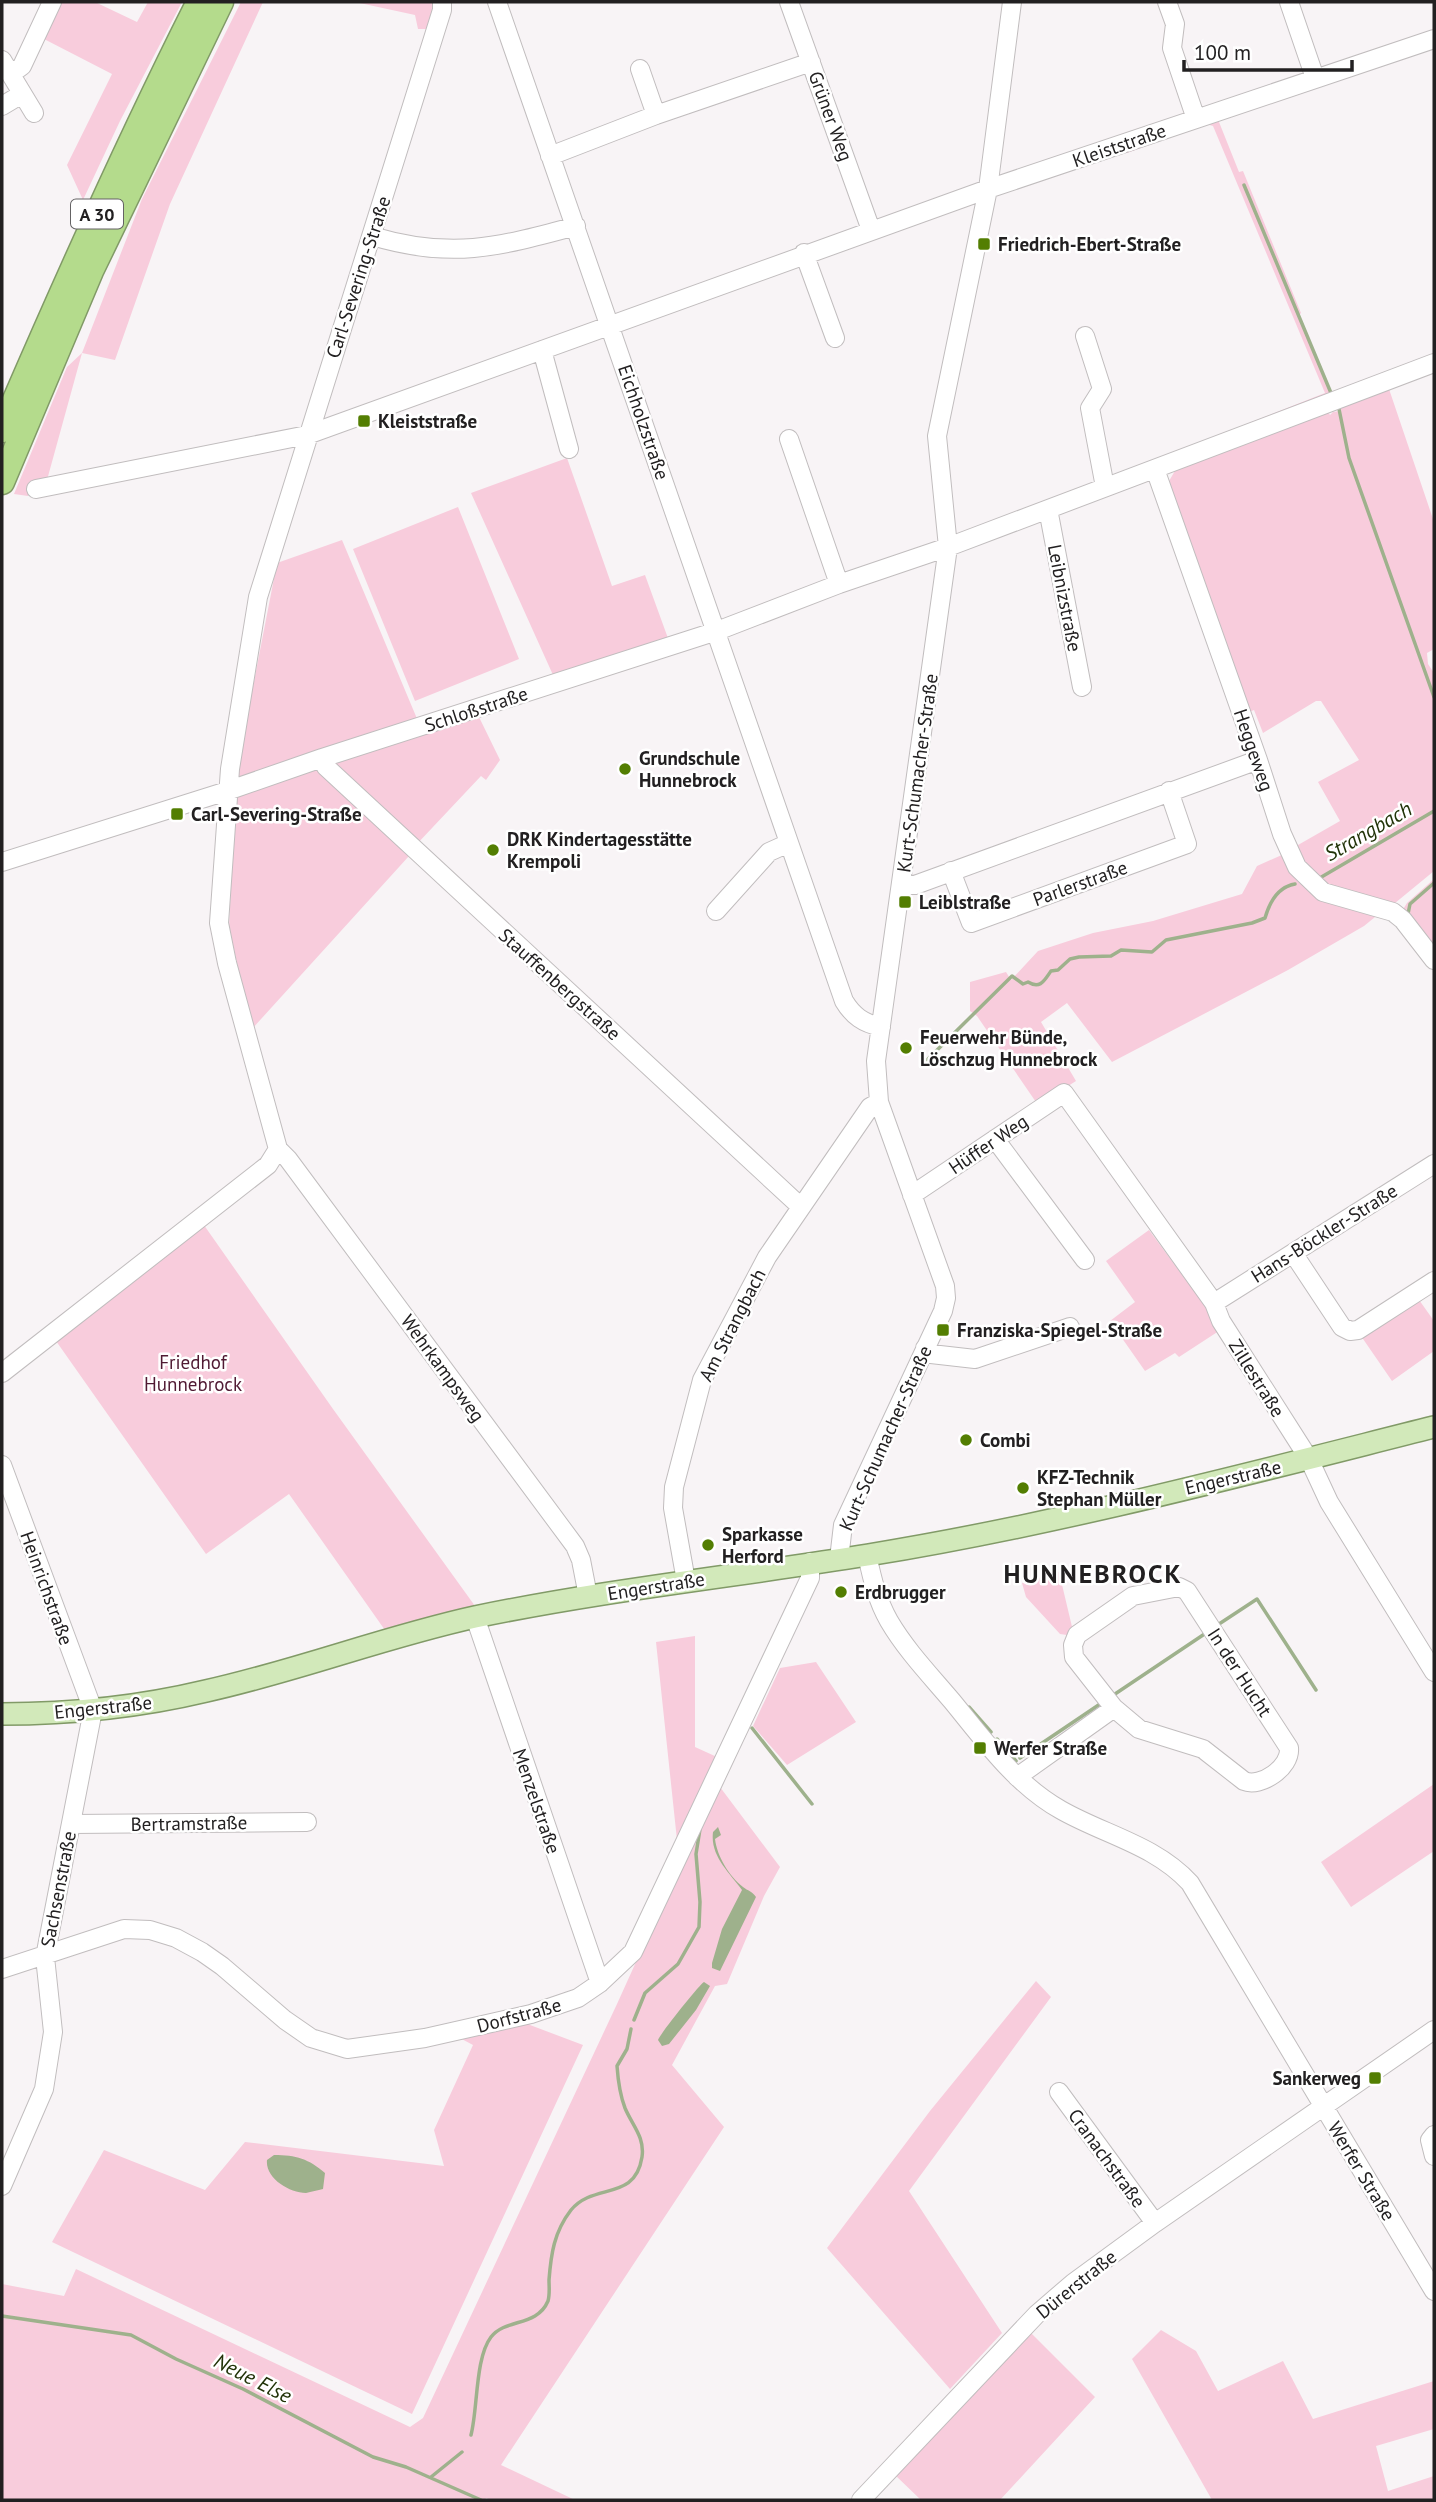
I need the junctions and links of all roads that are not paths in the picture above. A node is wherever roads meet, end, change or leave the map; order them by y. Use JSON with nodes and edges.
{"nodes":[{"id":1,"x":52,"y":2,"type":"edge"},
{"id":2,"x":199,"y":2,"type":"edge"},
{"id":3,"x":221,"y":2,"type":"edge"},
{"id":4,"x":442,"y":2,"type":"edge"},
{"id":5,"x":497,"y":2,"type":"edge"},
{"id":6,"x":789,"y":2,"type":"edge"},
{"id":7,"x":1012,"y":2,"type":"edge"},
{"id":8,"x":1167,"y":2,"type":"edge"},
{"id":9,"x":1289,"y":2,"type":"edge"},
{"id":10,"x":1434,"y":39,"type":"edge"},
{"id":11,"x":811,"y":62,"type":"junction"},
{"id":12,"x":6,"y":67,"type":"edge"},
{"id":13,"x":640,"y":69,"type":"dead end"},
{"id":14,"x":1315,"y":78,"type":"junction"},
{"id":15,"x":22,"y":94,"type":"junction"},
{"id":16,"x":2,"y":106,"type":"edge"},
{"id":17,"x":34,"y":113,"type":"dead end"},
{"id":18,"x":656,"y":115,"type":"junction"},
{"id":19,"x":1196,"y":118,"type":"junction"},
{"id":20,"x":550,"y":156,"type":"junction"},
{"id":21,"x":988,"y":189,"type":"junction"},
{"id":22,"x":576,"y":226,"type":"junction"},
{"id":23,"x":871,"y":230,"type":"junction"},
{"id":24,"x":372,"y":236,"type":"junction"},
{"id":25,"x":804,"y":253,"type":"junction"},
{"id":26,"x":610,"y":326,"type":"junction"},
{"id":27,"x":1085,"y":336,"type":"dead end"},
{"id":28,"x":835,"y":338,"type":"dead end"},
{"id":29,"x":542,"y":350,"type":"junction"},
{"id":30,"x":1434,"y":363,"type":"edge"},
{"id":31,"x":2,"y":430,"type":"edge"},
{"id":32,"x":307,"y":435,"type":"junction"},
{"id":33,"x":789,"y":439,"type":"dead end"},
{"id":34,"x":569,"y":449,"type":"dead end"},
{"id":35,"x":1155,"y":469,"type":"junction"},
{"id":36,"x":2,"y":482,"type":"edge"},
{"id":37,"x":1105,"y":487,"type":"junction"},
{"id":38,"x":36,"y":489,"type":"dead end"},
{"id":39,"x":1048,"y":509,"type":"junction"},
{"id":40,"x":948,"y":547,"type":"junction"},
{"id":41,"x":839,"y":584,"type":"junction"},
{"id":42,"x":717,"y":631,"type":"junction"},
{"id":43,"x":1082,"y":687,"type":"dead end"},
{"id":44,"x":322,"y":758,"type":"junction"},
{"id":45,"x":1258,"y":760,"type":"junction"},
{"id":46,"x":227,"y":791,"type":"junction"},
{"id":47,"x":1169,"y":791,"type":"junction"},
{"id":48,"x":789,"y":843,"type":"junction"},
{"id":49,"x":2,"y":862,"type":"edge"},
{"id":50,"x":951,"y":872,"type":"junction"},
{"id":51,"x":901,"y":884,"type":"junction"},
{"id":52,"x":716,"y":911,"type":"dead end"},
{"id":53,"x":1434,"y":960,"type":"edge"},
{"id":54,"x":881,"y":1027,"type":"junction"},
{"id":55,"x":1064,"y":1093,"type":"joint"},
{"id":56,"x":879,"y":1102,"type":"junction"},
{"id":57,"x":995,"y":1139,"type":"junction"},
{"id":58,"x":278,"y":1150,"type":"junction"},
{"id":59,"x":1434,"y":1164,"type":"edge"},
{"id":60,"x":912,"y":1195,"type":"junction"},
{"id":61,"x":801,"y":1207,"type":"junction"},
{"id":62,"x":1293,"y":1253,"type":"junction"},
{"id":63,"x":1085,"y":1260,"type":"dead end"},
{"id":64,"x":1434,"y":1281,"type":"edge"},
{"id":65,"x":1214,"y":1303,"type":"junction"},
{"id":66,"x":1070,"y":1327,"type":"dead end"},
{"id":67,"x":925,"y":1348,"type":"junction"},
{"id":68,"x":2,"y":1373,"type":"edge"},
{"id":69,"x":1434,"y":1427,"type":"edge"},
{"id":70,"x":1309,"y":1459,"type":"junction"},
{"id":71,"x":2,"y":1465,"type":"edge"},
{"id":72,"x":867,"y":1555,"type":"junction"},
{"id":73,"x":839,"y":1559,"type":"junction"},
{"id":74,"x":810,"y":1562,"type":"junction"},
{"id":75,"x":687,"y":1581,"type":"junction"},
{"id":76,"x":588,"y":1596,"type":"junction"},
{"id":77,"x":475,"y":1617,"type":"junction"},
{"id":78,"x":1434,"y":1672,"type":"edge"},
{"id":79,"x":1114,"y":1708,"type":"junction"},
{"id":80,"x":93,"y":1710,"type":"junction"},
{"id":81,"x":2,"y":1714,"type":"edge"},
{"id":82,"x":1017,"y":1777,"type":"junction"},
{"id":83,"x":307,"y":1822,"type":"dead end"},
{"id":84,"x":71,"y":1825,"type":"junction"},
{"id":85,"x":45,"y":1957,"type":"junction"},
{"id":86,"x":2,"y":1969,"type":"edge"},
{"id":87,"x":600,"y":1983,"type":"junction"},
{"id":88,"x":1434,"y":2029,"type":"edge"},
{"id":89,"x":1059,"y":2092,"type":"dead end"},
{"id":90,"x":1323,"y":2106,"type":"junction"},
{"id":91,"x":1434,"y":2135,"type":"edge"},
{"id":92,"x":1434,"y":2156,"type":"edge"},
{"id":93,"x":2,"y":2186,"type":"edge"},
{"id":94,"x":1155,"y":2223,"type":"junction"},
{"id":95,"x":1429,"y":2270,"type":"edge"},
{"id":96,"x":1434,"y":2291,"type":"edge"},
{"id":97,"x":861,"y":2500,"type":"edge"}],
"edges":[{"from":1,"to":12,"type":"street"},
{"from":2,"to":31,"type":"highway","number":"A 30"},
{"from":3,"to":36,"type":"highway","number":"A 30"},
{"from":4,"to":24,"type":"street","name":"Carl-Severing-Straße"},
{"from":5,"to":20,"type":"street","name":"Eichholzstraße"},
{"from":6,"to":11,"type":"street","name":"Grüner Weg"},
{"from":7,"to":21,"type":"street","name":"Kurt-Schumacher-Straße"},
{"from":8,"to":19,"type":"street"},
{"from":9,"to":14,"type":"street"},
{"from":10,"to":14,"type":"street","name":"Kleiststraße"},
{"from":11,"to":18,"type":"street"},
{"from":11,"to":23,"type":"street","name":"Grüner Weg"},
{"from":12,"to":15,"type":"street"},
{"from":13,"to":18,"type":"street"},
{"from":14,"to":19,"type":"street","name":"Kleiststraße"},
{"from":15,"to":16,"type":"street"},
{"from":15,"to":17,"type":"street"},
{"from":18,"to":20,"type":"street"},
{"from":19,"to":21,"type":"street","name":"Kleiststraße"},
{"from":20,"to":22,"type":"street","name":"Eichholzstraße"},
{"from":21,"to":23,"type":"street","name":"Kleiststraße"},
{"from":21,"to":40,"type":"street","name":"Kurt-Schumacher-Straße"},
{"from":22,"to":24,"type":"street"},
{"from":22,"to":26,"type":"street","name":"Eichholzstraße"},
{"from":23,"to":25,"type":"street","name":"Kleiststraße"},
{"from":24,"to":32,"type":"street","name":"Carl-Severing-Straße"},
{"from":25,"to":26,"type":"street","name":"Kleiststraße"},
{"from":25,"to":28,"type":"street"},
{"from":26,"to":29,"type":"street","name":"Kleiststraße"},
{"from":26,"to":42,"type":"street","name":"Eichholzstraße"},
{"from":27,"to":37,"type":"street"},
{"from":29,"to":32,"type":"street","name":"Kleiststraße"},
{"from":29,"to":34,"type":"street"},
{"from":30,"to":35,"type":"street"},
{"from":32,"to":38,"type":"street","name":"Kleiststraße"},
{"from":32,"to":46,"type":"street","name":"Carl-Severing-Straße"},
{"from":33,"to":41,"type":"street"},
{"from":35,"to":37,"type":"street"},
{"from":35,"to":45,"type":"street","name":"Heggeweg"},
{"from":37,"to":39,"type":"street"},
{"from":39,"to":40,"type":"street"},
{"from":39,"to":43,"type":"street","name":"Leibnizstraße"},
{"from":40,"to":41,"type":"street","name":"Schloßstraße"},
{"from":40,"to":51,"type":"street","name":"Kurt-Schumacher-Straße"},
{"from":41,"to":42,"type":"street","name":"Schloßstraße"},
{"from":42,"to":44,"type":"street","name":"Schloßstraße"},
{"from":42,"to":48,"type":"street","name":"Eichholzstraße"},
{"from":44,"to":46,"type":"street","name":"Schloßstraße"},
{"from":44,"to":61,"type":"street","name":"Stauffenbergstraße"},
{"from":45,"to":47,"type":"street"},
{"from":45,"to":53,"type":"street","name":"Heggeweg"},
{"from":46,"to":49,"type":"street","name":"Schloßstraße"},
{"from":46,"to":58,"type":"street","name":"Carl-Severing-Straße"},
{"from":47,"to":50,"type":"street"},
{"from":47,"to":50,"type":"street","name":"Parlerstraße"},
{"from":48,"to":52,"type":"street"},
{"from":48,"to":54,"type":"street","name":"Eichholzstraße"},
{"from":50,"to":51,"type":"street"},
{"from":51,"to":54,"type":"street","name":"Kurt-Schumacher-Straße"},
{"from":54,"to":56,"type":"street","name":"Kurt-Schumacher-Straße"},
{"from":55,"to":57,"type":"street","name":"Hüffer Weg"},
{"from":55,"to":65,"type":"street","name":"Zillestraße"},
{"from":56,"to":60,"type":"street","name":"Kurt-Schumacher-Straße"},
{"from":56,"to":61,"type":"street","name":"Am Strangbach"},
{"from":57,"to":60,"type":"street","name":"Hüffer Weg"},
{"from":57,"to":63,"type":"street"},
{"from":58,"to":68,"type":"street"},
{"from":58,"to":76,"type":"street","name":"Wehrkampsweg"},
{"from":59,"to":62,"type":"street","name":"Hans-Böckler-Straße"},
{"from":60,"to":67,"type":"street","name":"Kurt-Schumacher-Straße"},
{"from":61,"to":75,"type":"street","name":"Am Strangbach"},
{"from":62,"to":64,"type":"street"},
{"from":62,"to":65,"type":"street","name":"Hans-Böckler-Straße"},
{"from":65,"to":70,"type":"street","name":"Zillestraße"},
{"from":66,"to":67,"type":"street"},
{"from":67,"to":73,"type":"street","name":"Kurt-Schumacher-Straße"},
{"from":69,"to":70,"type":"main road","name":"Engerstraße"},
{"from":70,"to":72,"type":"main road","name":"Engerstraße"},
{"from":70,"to":78,"type":"street","name":"Zillestraße"},
{"from":71,"to":80,"type":"street","name":"Heinrichstraße"},
{"from":72,"to":73,"type":"main road","name":"Engerstraße"},
{"from":72,"to":82,"type":"street","name":"Werfer Straße"},
{"from":73,"to":74,"type":"main road","name":"Engerstraße"},
{"from":74,"to":75,"type":"main road","name":"Engerstraße"},
{"from":74,"to":87,"type":"street","name":"Dorfstraße"},
{"from":75,"to":76,"type":"main road","name":"Engerstraße"},
{"from":76,"to":77,"type":"main road","name":"Engerstraße"},
{"from":77,"to":80,"type":"main road","name":"Engerstraße"},
{"from":77,"to":87,"type":"street","name":"Menzelstraße"},
{"from":79,"to":79,"type":"street","name":"In der Hucht"},
{"from":79,"to":82,"type":"street"},
{"from":80,"to":81,"type":"main road","name":"Engerstraße"},
{"from":80,"to":84,"type":"street","name":"Sachsenstraße"},
{"from":82,"to":90,"type":"street","name":"Werfer Straße"},
{"from":83,"to":84,"type":"street","name":"Bertramstraße"},
{"from":84,"to":85,"type":"street","name":"Sachsenstraße"},
{"from":85,"to":86,"type":"street","name":"Dorfstraße"},
{"from":85,"to":87,"type":"street","name":"Dorfstraße"},
{"from":85,"to":93,"type":"street","name":"Sachsenstraße"},
{"from":88,"to":90,"type":"street"},
{"from":89,"to":94,"type":"street","name":"Cranachstraße"},
{"from":90,"to":94,"type":"street","name":"Dürerstraße"},
{"from":90,"to":95,"type":"street","name":"Werfer Straße"},
{"from":91,"to":92,"type":"street"},
{"from":94,"to":97,"type":"street","name":"Dürerstraße"},
{"from":95,"to":96,"type":"street","name":"Werfer Straße"}]}
